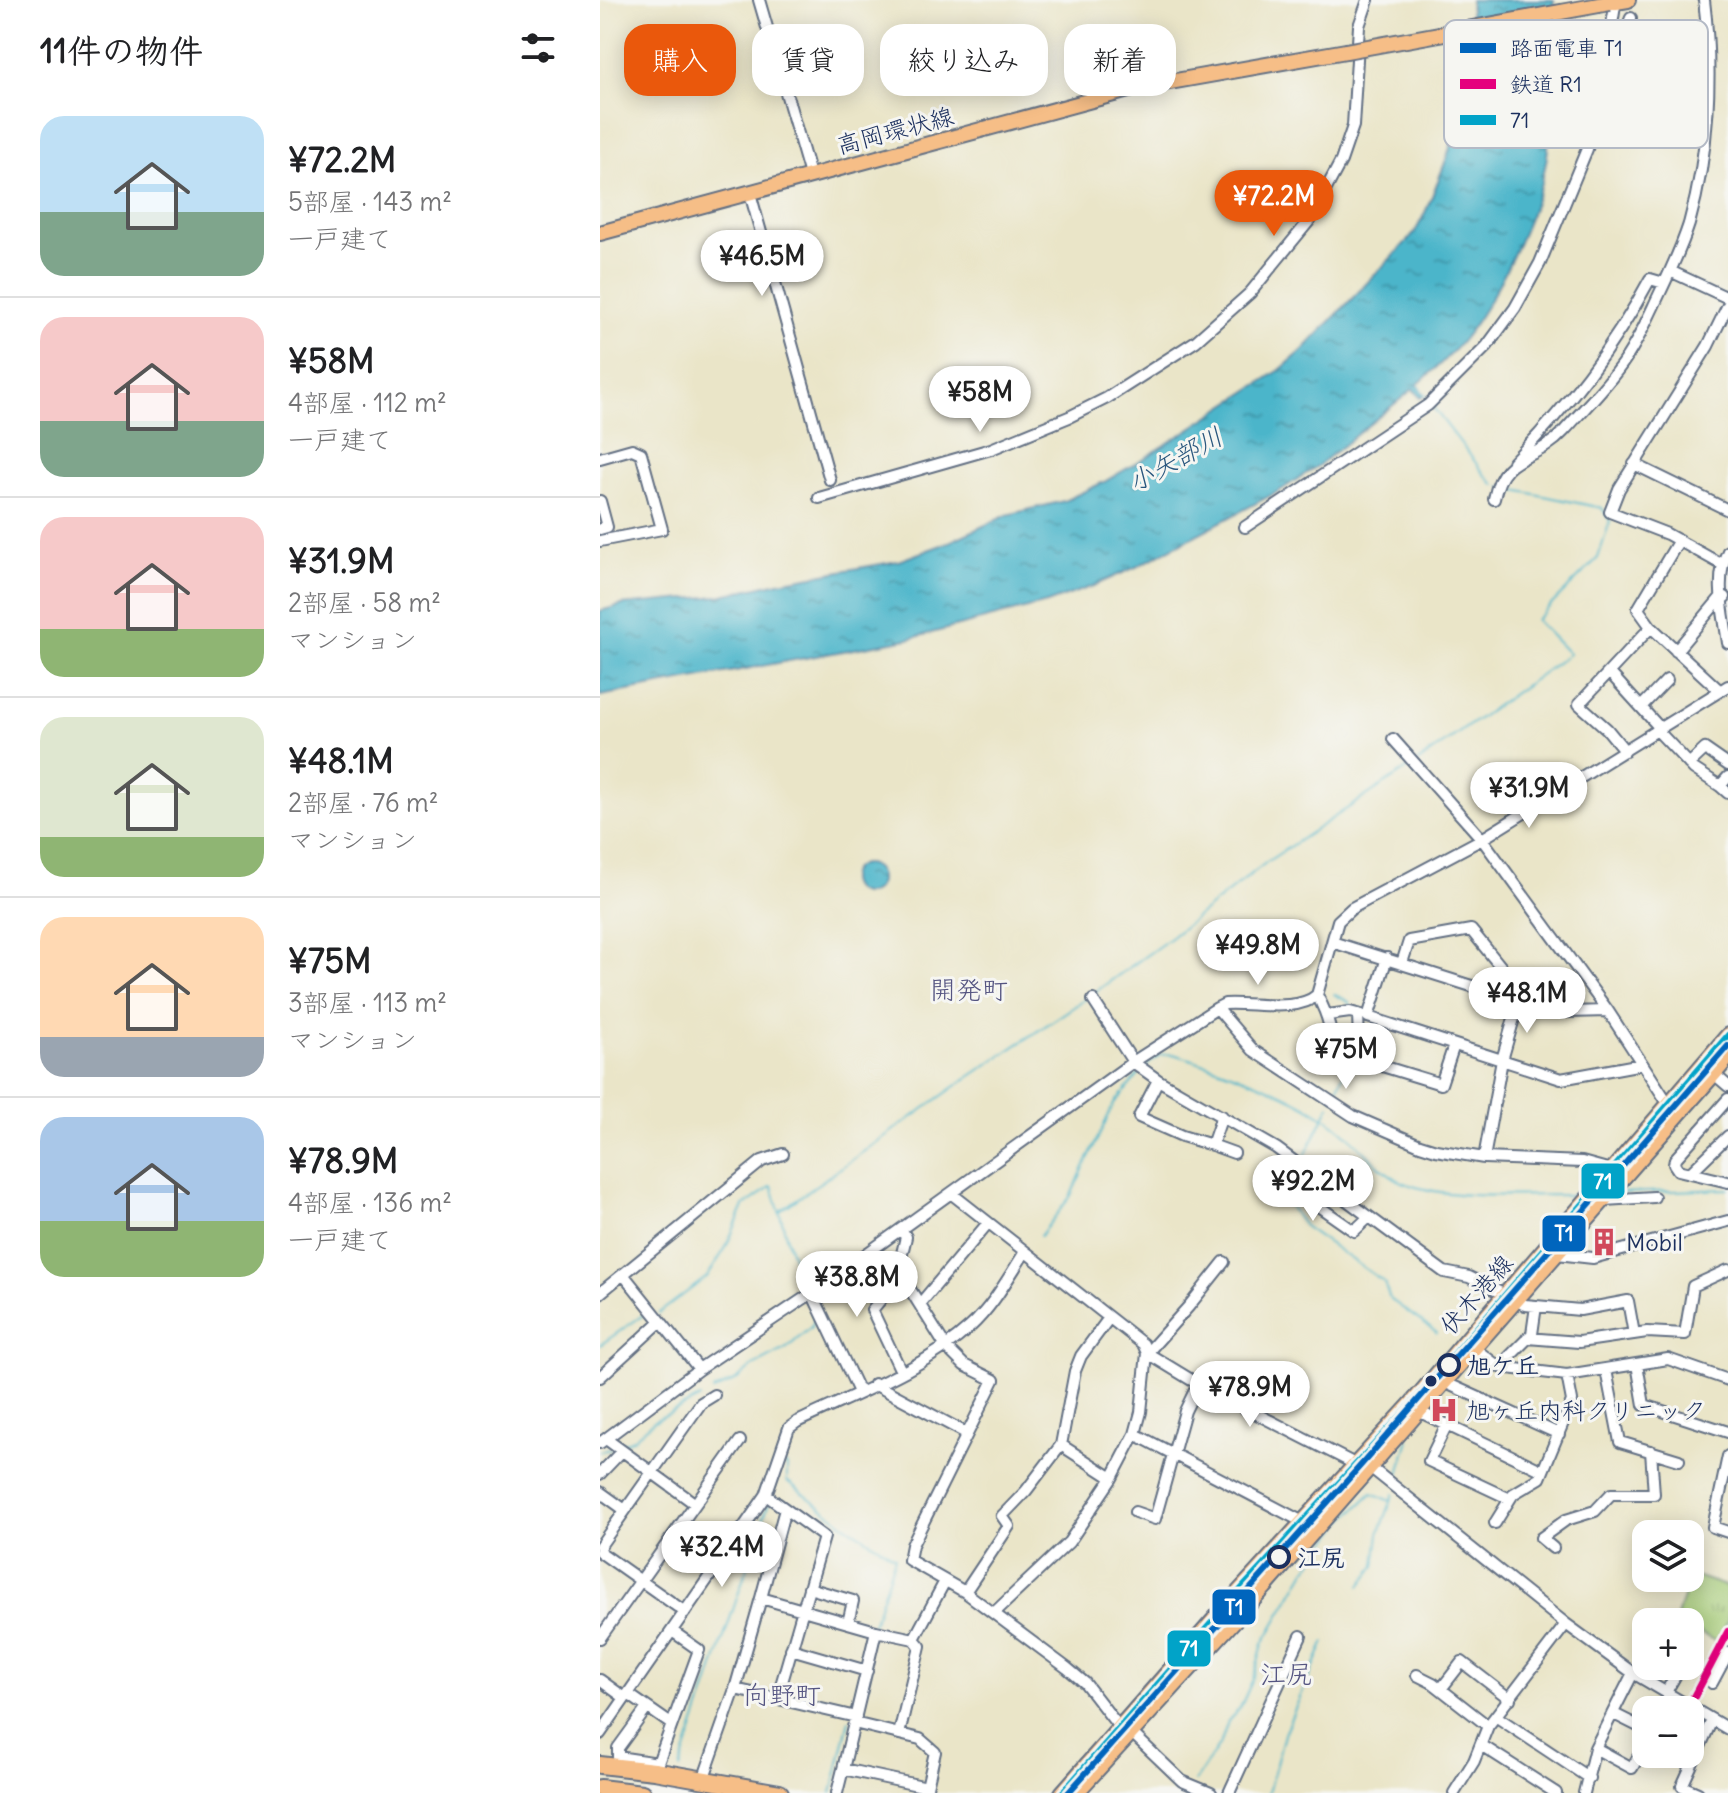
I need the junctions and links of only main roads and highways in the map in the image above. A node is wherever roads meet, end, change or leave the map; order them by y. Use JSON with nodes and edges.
{"nodes":[{"id":1,"x":1617,"y":2,"type":"edge"},
{"id":2,"x":1517,"y":20,"type":"edge"},
{"id":3,"x":1444,"y":33,"type":"edge"},
{"id":4,"x":600,"y":233,"type":"edge"},
{"id":5,"x":1728,"y":1035,"type":"edge"},
{"id":6,"x":1728,"y":1058,"type":"edge"},
{"id":7,"x":1674,"y":1111,"type":"junction"},
{"id":8,"x":1510,"y":1298,"type":"junction"},
{"id":9,"x":1469,"y":1344,"type":"junction"},
{"id":10,"x":1362,"y":1466,"type":"junction"},
{"id":11,"x":1125,"y":1731,"type":"junction"},
{"id":12,"x":600,"y":1765,"type":"edge"},
{"id":13,"x":600,"y":1775,"type":"edge"},
{"id":14,"x":600,"y":1788,"type":"edge"},
{"id":15,"x":642,"y":1793,"type":"edge"},
{"id":16,"x":716,"y":1793,"type":"edge"},
{"id":17,"x":780,"y":1793,"type":"edge"},
{"id":18,"x":1062,"y":1793,"type":"edge"},
{"id":19,"x":1076,"y":1793,"type":"edge"}],
"edges":[{"from":1,"to":2,"type":"main road","name":"高岡環状線","bridge":true},
{"from":3,"to":4,"type":"main road","name":"高岡環状線","bridge":true},
{"from":5,"to":7,"type":"main road","name":"伏木港線"},
{"from":6,"to":7,"type":"main road","name":"伏木港線"},
{"from":7,"to":8,"type":"main road","name":"伏木港線"},
{"from":7,"to":8,"type":"main road","name":"伏木港線"},
{"from":8,"to":9,"type":"main road","name":"伏木港線"},
{"from":9,"to":10,"type":"main road","name":"伏木港線"},
{"from":9,"to":10,"type":"main road","name":"伏木港線"},
{"from":10,"to":11,"type":"main road","name":"伏木港線"},
{"from":10,"to":11,"type":"main road","name":"伏木港線"},
{"from":11,"to":18,"type":"main road","name":"伏木港線"},
{"from":11,"to":19,"type":"main road","name":"伏木港線"},
{"from":12,"to":17,"type":"highway"},
{"from":13,"to":16,"type":"highway"},
{"from":14,"to":15,"type":"highway"}]}
